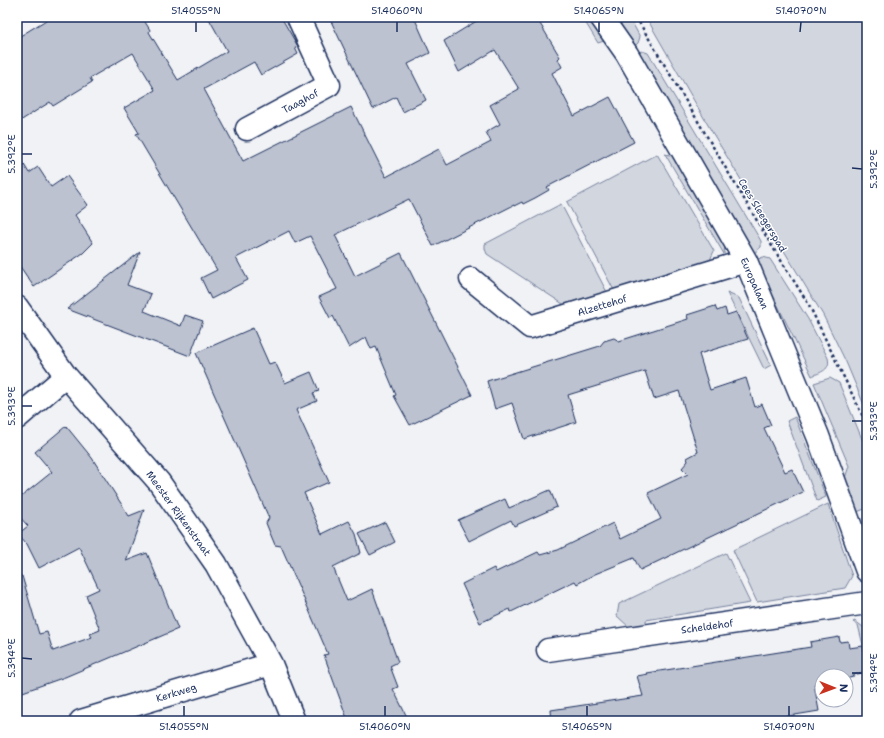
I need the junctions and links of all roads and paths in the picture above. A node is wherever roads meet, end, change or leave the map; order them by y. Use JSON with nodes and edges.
{"nodes":[{"id":1,"x":298,"y":17,"type":"edge"},
{"id":2,"x":601,"y":17,"type":"edge"},
{"id":3,"x":636,"y":17,"type":"edge"},
{"id":4,"x":247,"y":129,"type":"dead end"},
{"id":5,"x":746,"y":261,"type":"junction"},
{"id":6,"x":471,"y":279,"type":"dead end"},
{"id":7,"x":17,"y":307,"type":"edge"},
{"id":8,"x":66,"y":376,"type":"junction"},
{"id":9,"x":17,"y":418,"type":"edge"},
{"id":10,"x":867,"y":425,"type":"edge"},
{"id":11,"x":867,"y":571,"type":"edge"},
{"id":12,"x":867,"y":603,"type":"edge"},
{"id":13,"x":548,"y":650,"type":"dead end"},
{"id":14,"x":271,"y":664,"type":"junction"},
{"id":15,"x":81,"y":721,"type":"edge"},
{"id":16,"x":294,"y":721,"type":"edge"}],
"edges":[{"from":1,"to":4,"type":"street","name":"Taaghof"},
{"from":2,"to":5,"type":"street","name":"Europalaan"},
{"from":3,"to":10,"type":"path","name":"Cees Sleegerspad"},
{"from":5,"to":6,"type":"street","name":"Alzettehof"},
{"from":5,"to":11,"type":"street","name":"Europalaan"},
{"from":7,"to":8,"type":"street","name":"Meester Rijkenstraat"},
{"from":8,"to":9,"type":"street"},
{"from":8,"to":14,"type":"street","name":"Meester Rijkenstraat"},
{"from":12,"to":13,"type":"street","name":"Scheldehof"},
{"from":14,"to":15,"type":"street","name":"Kerkweg"},
{"from":14,"to":16,"type":"street","name":"Meester Rijkenstraat"}]}
